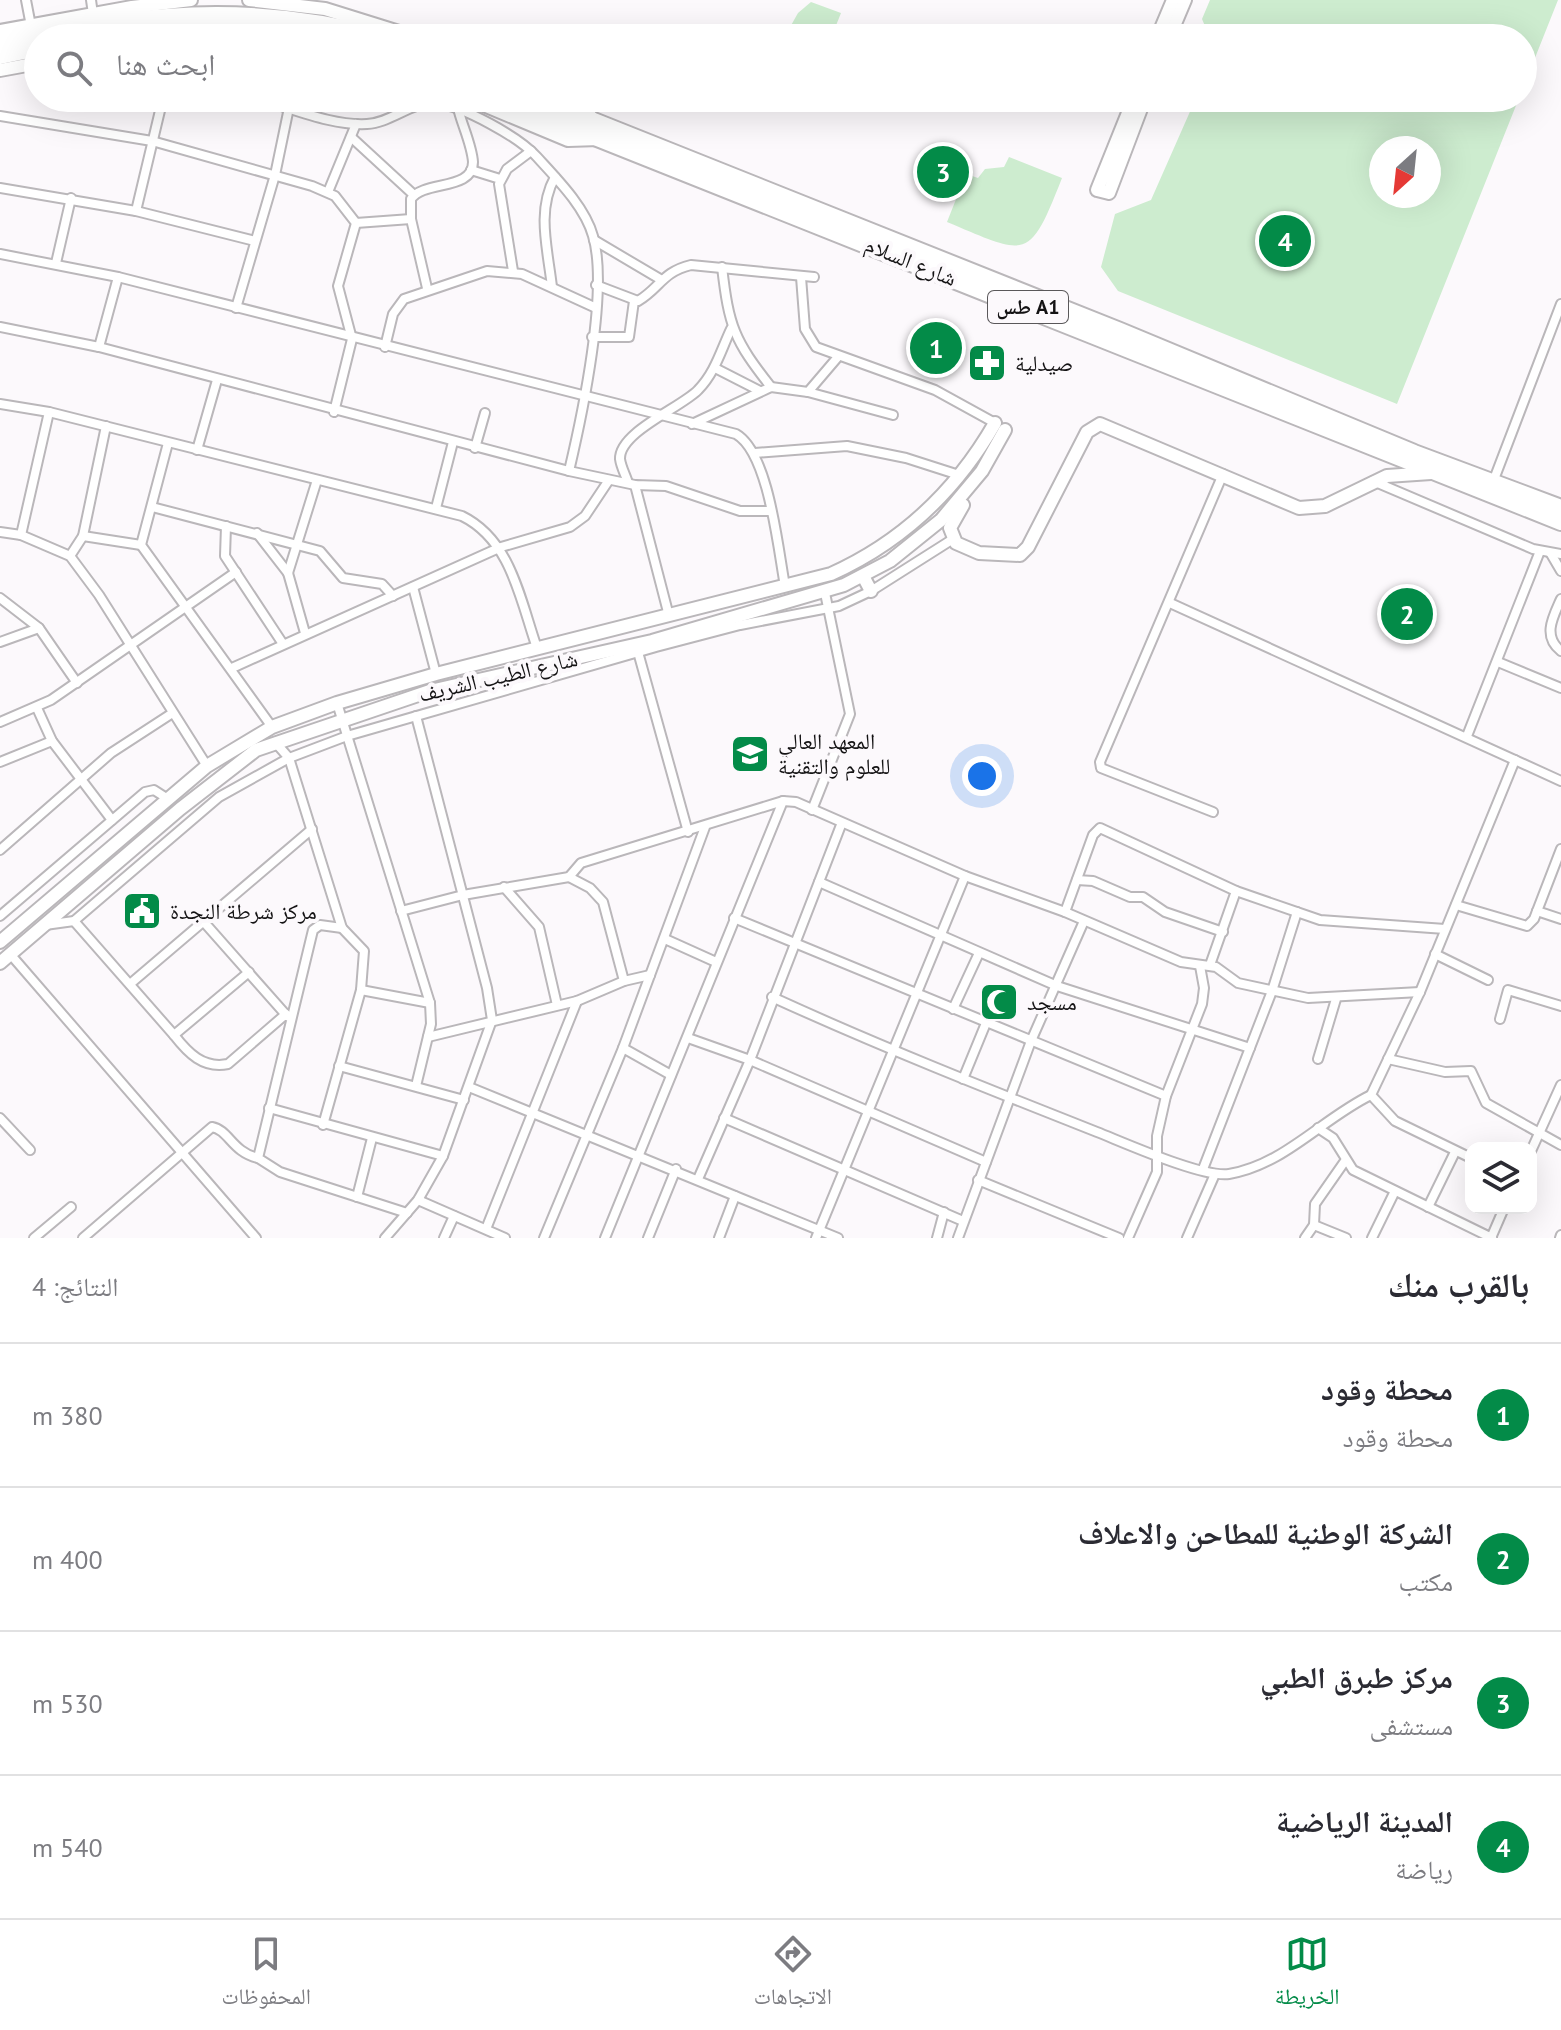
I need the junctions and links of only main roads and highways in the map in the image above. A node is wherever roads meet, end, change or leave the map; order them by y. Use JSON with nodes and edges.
{"nodes":[{"id":1,"x":191,"y":0,"type":"edge"},
{"id":2,"x":249,"y":0,"type":"edge"},
{"id":3,"x":261,"y":0,"type":"edge"},
{"id":4,"x":1173,"y":0,"type":"edge"},
{"id":5,"x":1185,"y":0,"type":"edge"},
{"id":6,"x":285,"y":1,"type":"edge"},
{"id":7,"x":41,"y":24,"type":"edge"},
{"id":8,"x":102,"y":24,"type":"edge"},
{"id":9,"x":325,"y":24,"type":"edge"},
{"id":10,"x":377,"y":24,"type":"edge"},
{"id":11,"x":1163,"y":24,"type":"edge"},
{"id":12,"x":1175,"y":24,"type":"edge"},
{"id":13,"x":24,"y":27,"type":"edge"},
{"id":14,"x":0,"y":31,"type":"edge"},
{"id":15,"x":24,"y":37,"type":"edge"},
{"id":16,"x":0,"y":41,"type":"edge"},
{"id":17,"x":24,"y":51,"type":"edge"},
{"id":18,"x":0,"y":56,"type":"edge"},
{"id":19,"x":24,"y":66,"type":"edge"},
{"id":20,"x":0,"y":70,"type":"edge"},
{"id":21,"x":501,"y":112,"type":"edge"},
{"id":22,"x":532,"y":112,"type":"edge"},
{"id":23,"x":570,"y":112,"type":"edge"},
{"id":24,"x":588,"y":112,"type":"edge"},
{"id":25,"x":1129,"y":112,"type":"edge"},
{"id":26,"x":1139,"y":112,"type":"edge"},
{"id":27,"x":594,"y":122,"type":"junction"},
{"id":28,"x":599,"y":139,"type":"junction"},
{"id":29,"x":646,"y":150,"type":"junction"},
{"id":30,"x":1413,"y":458,"type":"junction"},
{"id":31,"x":1435,"y":473,"type":"junction"},
{"id":32,"x":959,"y":475,"type":"junction"},
{"id":33,"x":971,"y":485,"type":"junction"},
{"id":34,"x":1561,"y":508,"type":"edge"},
{"id":35,"x":1561,"y":522,"type":"edge"},
{"id":36,"x":863,"y":576,"type":"junction"},
{"id":37,"x":871,"y":591,"type":"road end"},
{"id":38,"x":669,"y":616,"type":"junction"},
{"id":39,"x":644,"y":622,"type":"junction"},
{"id":40,"x":673,"y":635,"type":"junction"},
{"id":41,"x":652,"y":641,"type":"junction"},
{"id":42,"x":180,"y":809,"type":"junction"},
{"id":43,"x":189,"y":822,"type":"road end"},
{"id":44,"x":109,"y":849,"type":"junction"},
{"id":45,"x":121,"y":861,"type":"junction"},
{"id":46,"x":86,"y":868,"type":"junction"},
{"id":47,"x":97,"y":882,"type":"junction"},
{"id":48,"x":0,"y":942,"type":"edge"},
{"id":49,"x":0,"y":963,"type":"edge"}],
"edges":[{"from":1,"to":7,"type":"main road"},
{"from":2,"to":3,"type":"main road"},
{"from":3,"to":6,"type":"main road"},
{"from":4,"to":11,"type":"main road"},
{"from":5,"to":12,"type":"main road"},
{"from":6,"to":10,"type":"main road"},
{"from":8,"to":9,"type":"highway"},
{"from":13,"to":14,"type":"main road"},
{"from":15,"to":16,"type":"highway"},
{"from":17,"to":18,"type":"highway"},
{"from":19,"to":20,"type":"main road"},
{"from":21,"to":28,"type":"main road"},
{"from":22,"to":28,"type":"highway","name":"شارع السلام"},
{"from":23,"to":27,"type":"highway","name":"شارع السلام","number":"طس A1"},
{"from":24,"to":27,"type":"main road"},
{"from":25,"to":26,"type":"main road"},
{"from":27,"to":29,"type":"highway","name":"شارع السلام","number":"طس A1"},
{"from":28,"to":29,"type":"highway","name":"شارع السلام"},
{"from":29,"to":30,"type":"highway","name":"شارع السلام","number":"طس A1"},
{"from":30,"to":31,"type":"highway","number":"طس A1"},
{"from":30,"to":34,"type":"highway","number":"طس A1"},
{"from":31,"to":33,"type":"main road"},
{"from":31,"to":35,"type":"highway","number":"طس A1"},
{"from":32,"to":33,"type":"main road"},
{"from":32,"to":33,"type":"main road","name":"شارع الطيب الشريف"},
{"from":32,"to":38,"type":"main road","name":"شارع الطيب الشريف"},
{"from":33,"to":36,"type":"main road","name":"شارع الطيب الشريف"},
{"from":36,"to":37,"type":"main road"},
{"from":36,"to":40,"type":"main road","name":"شارع الطيب الشريف"},
{"from":38,"to":39,"type":"main road","name":"شارع الطيب الشريف"},
{"from":38,"to":40,"type":"main road"},
{"from":39,"to":41,"type":"main road"},
{"from":39,"to":44,"type":"main road","name":"شارع الطيب الشريف"},
{"from":40,"to":41,"type":"main road","name":"شارع الطيب الشريف"},
{"from":41,"to":42,"type":"main road","name":"شارع الطيب الشريف"},
{"from":42,"to":43,"type":"main road"},
{"from":42,"to":45,"type":"main road","name":"شارع الطيب الشريف"},
{"from":44,"to":45,"type":"main road"},
{"from":44,"to":46,"type":"main road","name":"شارع الطيب الشريف"},
{"from":45,"to":47,"type":"main road","name":"شارع الطيب الشريف"},
{"from":46,"to":47,"type":"main road"},
{"from":46,"to":48,"type":"main road","name":"شارع الطيب الشريف"},
{"from":47,"to":49,"type":"main road","name":"شارع الطيب الشريف"}]}
